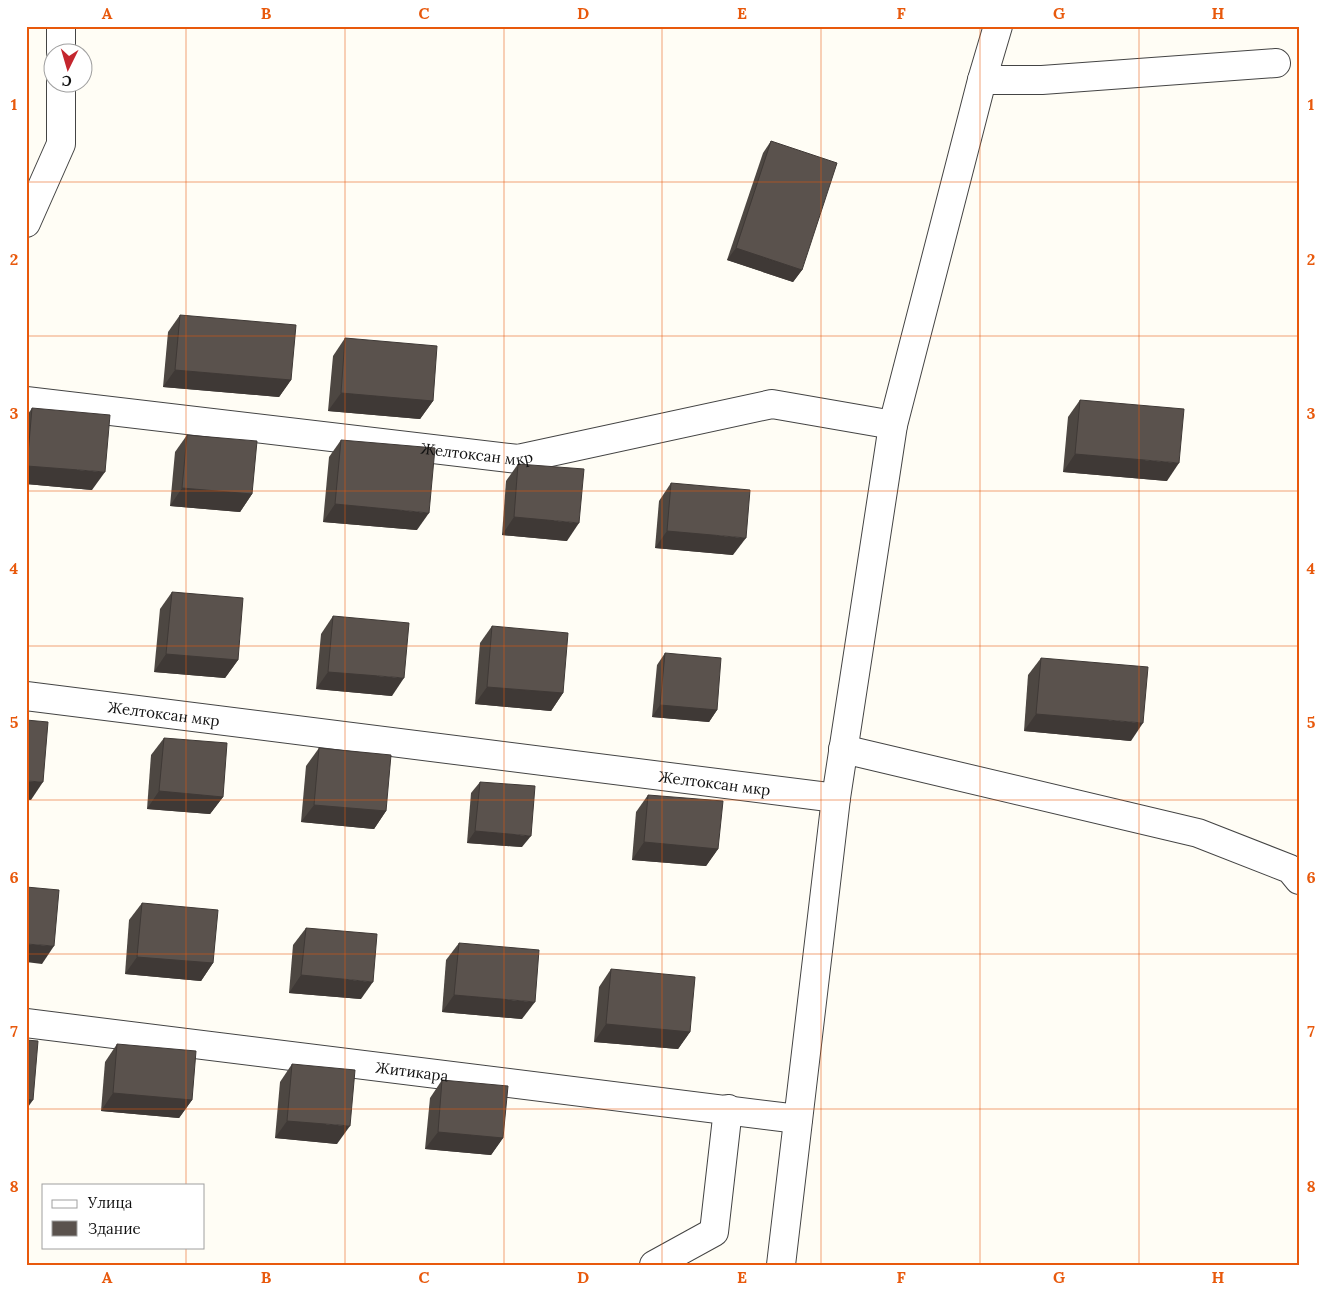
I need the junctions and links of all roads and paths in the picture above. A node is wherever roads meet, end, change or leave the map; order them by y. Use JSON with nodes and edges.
{"nodes":[{"id":1,"x":61,"y":26,"type":"edge"},
{"id":2,"x":998,"y":26,"type":"edge"},
{"id":3,"x":61,"y":42,"type":"edge"},
{"id":4,"x":1276,"y":63,"type":"dead end"},
{"id":5,"x":982,"y":80,"type":"junction"},
{"id":6,"x":61,"y":92,"type":"edge"},
{"id":7,"x":26,"y":223,"type":"edge"},
{"id":8,"x":26,"y":401,"type":"edge"},
{"id":9,"x":893,"y":425,"type":"junction"},
{"id":10,"x":26,"y":696,"type":"edge"},
{"id":11,"x":843,"y":749,"type":"junction"},
{"id":12,"x":836,"y":798,"type":"junction"},
{"id":13,"x":1299,"y":880,"type":"edge"},
{"id":14,"x":26,"y":1022,"type":"edge"},
{"id":15,"x":728,"y":1110,"type":"junction"},
{"id":16,"x":798,"y":1119,"type":"junction"},
{"id":17,"x":654,"y":1265,"type":"edge"},
{"id":18,"x":780,"y":1265,"type":"edge"}],
"edges":[{"from":1,"to":3,"type":"street"},
{"from":2,"to":5,"type":"street"},
{"from":4,"to":5,"type":"street"},
{"from":5,"to":9,"type":"street"},
{"from":6,"to":7,"type":"street"},
{"from":8,"to":9,"type":"street","name":"Желтоксан мкр"},
{"from":9,"to":11,"type":"street"},
{"from":10,"to":12,"type":"street","name":"Желтоксан мкр"},
{"from":11,"to":12,"type":"street"},
{"from":11,"to":13,"type":"street"},
{"from":12,"to":16,"type":"street"},
{"from":14,"to":15,"type":"street","name":"Житикара"},
{"from":15,"to":16,"type":"street","name":"Житикара"},
{"from":15,"to":17,"type":"street"},
{"from":16,"to":18,"type":"street"}]}
